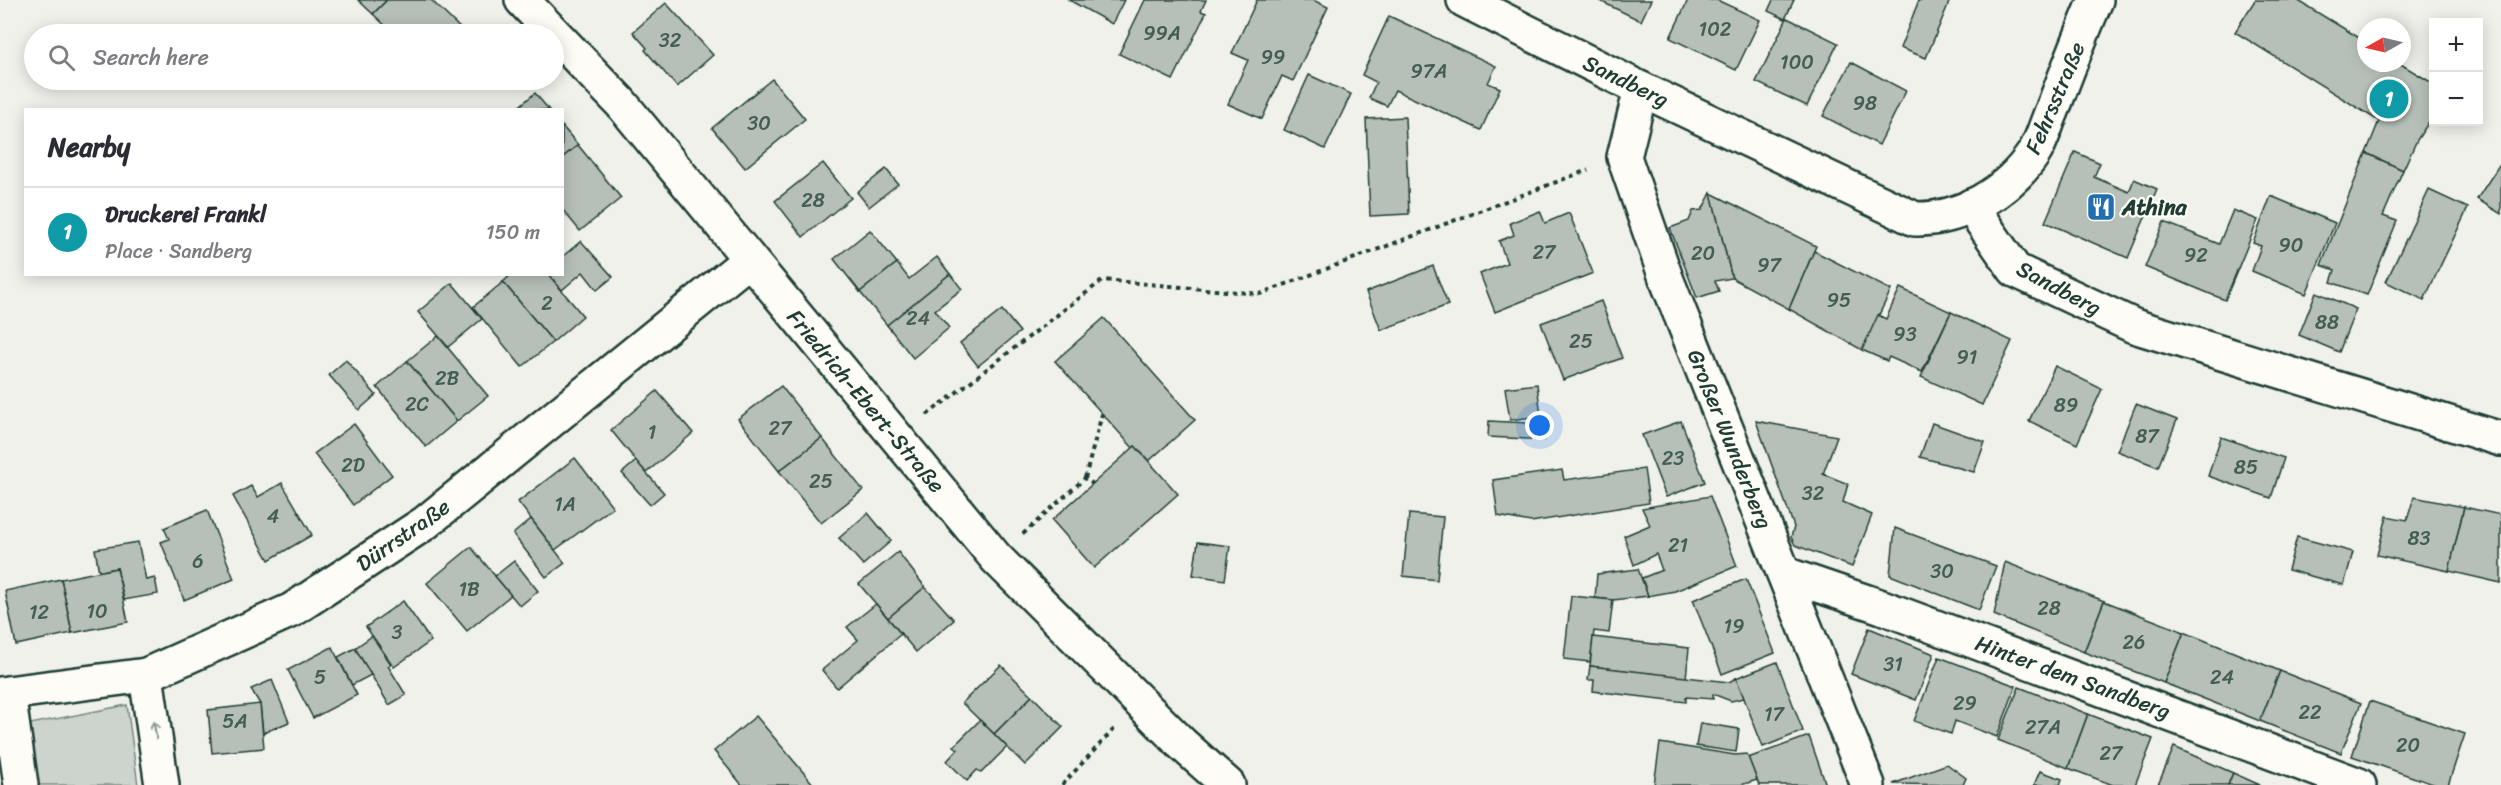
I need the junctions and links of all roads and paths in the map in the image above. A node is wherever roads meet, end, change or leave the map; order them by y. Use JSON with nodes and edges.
{"nodes":[{"id":1,"x":522,"y":0,"type":"edge"},
{"id":2,"x":1464,"y":0,"type":"edge"},
{"id":3,"x":2096,"y":0,"type":"edge"},
{"id":4,"x":545,"y":24,"type":"edge"},
{"id":5,"x":564,"y":44,"type":"edge"},
{"id":6,"x":1641,"y":89,"type":"junction"},
{"id":7,"x":1624,"y":157,"type":"junction"},
{"id":8,"x":1971,"y":207,"type":"junction"},
{"id":9,"x":749,"y":260,"type":"junction"},
{"id":10,"x":1102,"y":414,"type":"dead end"},
{"id":11,"x":897,"y":438,"type":"junction"},
{"id":12,"x":2501,"y":439,"type":"edge"},
{"id":13,"x":1085,"y":478,"type":"junction"},
{"id":14,"x":1093,"y":484,"type":"dead end"},
{"id":15,"x":996,"y":558,"type":"junction"},
{"id":16,"x":1785,"y":574,"type":"junction"},
{"id":17,"x":146,"y":675,"type":"junction"},
{"id":18,"x":4,"y":693,"type":"edge"},
{"id":19,"x":1139,"y":702,"type":"junction"},
{"id":20,"x":21,"y":785,"type":"edge"},
{"id":21,"x":162,"y":785,"type":"edge"},
{"id":22,"x":1062,"y":785,"type":"edge"},
{"id":23,"x":1228,"y":785,"type":"edge"},
{"id":24,"x":1869,"y":785,"type":"edge"},
{"id":25,"x":2360,"y":785,"type":"edge"}],
"edges":[{"from":1,"to":4,"type":"street","name":"Friedrich-Ebert-Straße"},
{"from":2,"to":6,"type":"street","name":"Sandberg"},
{"from":3,"to":8,"type":"street","name":"Fehrsstraße"},
{"from":5,"to":9,"type":"street","name":"Friedrich-Ebert-Straße"},
{"from":6,"to":7,"type":"street"},
{"from":6,"to":8,"type":"street","name":"Sandberg"},
{"from":7,"to":11,"type":"path"},
{"from":7,"to":16,"type":"street","name":"Großer Wunderberg"},
{"from":8,"to":12,"type":"street","name":"Sandberg"},
{"from":9,"to":11,"type":"street","name":"Friedrich-Ebert-Straße"},
{"from":9,"to":17,"type":"street","name":"Dürrstraße"},
{"from":10,"to":13,"type":"path"},
{"from":11,"to":15,"type":"street","name":"Friedrich-Ebert-Straße"},
{"from":13,"to":14,"type":"path"},
{"from":13,"to":15,"type":"path"},
{"from":15,"to":19,"type":"street","name":"Friedrich-Ebert-Straße"},
{"from":16,"to":24,"type":"street","name":"Großer Wunderberg"},
{"from":16,"to":25,"type":"street","name":"Hinter dem Sandberg"},
{"from":17,"to":18,"type":"street","name":"Dürrstraße"},
{"from":21,"to":17,"type":"street","one_way":true},
{"from":18,"to":20,"type":"street"},
{"from":19,"to":22,"type":"path"},
{"from":19,"to":23,"type":"street","name":"Friedrich-Ebert-Straße"}]}
